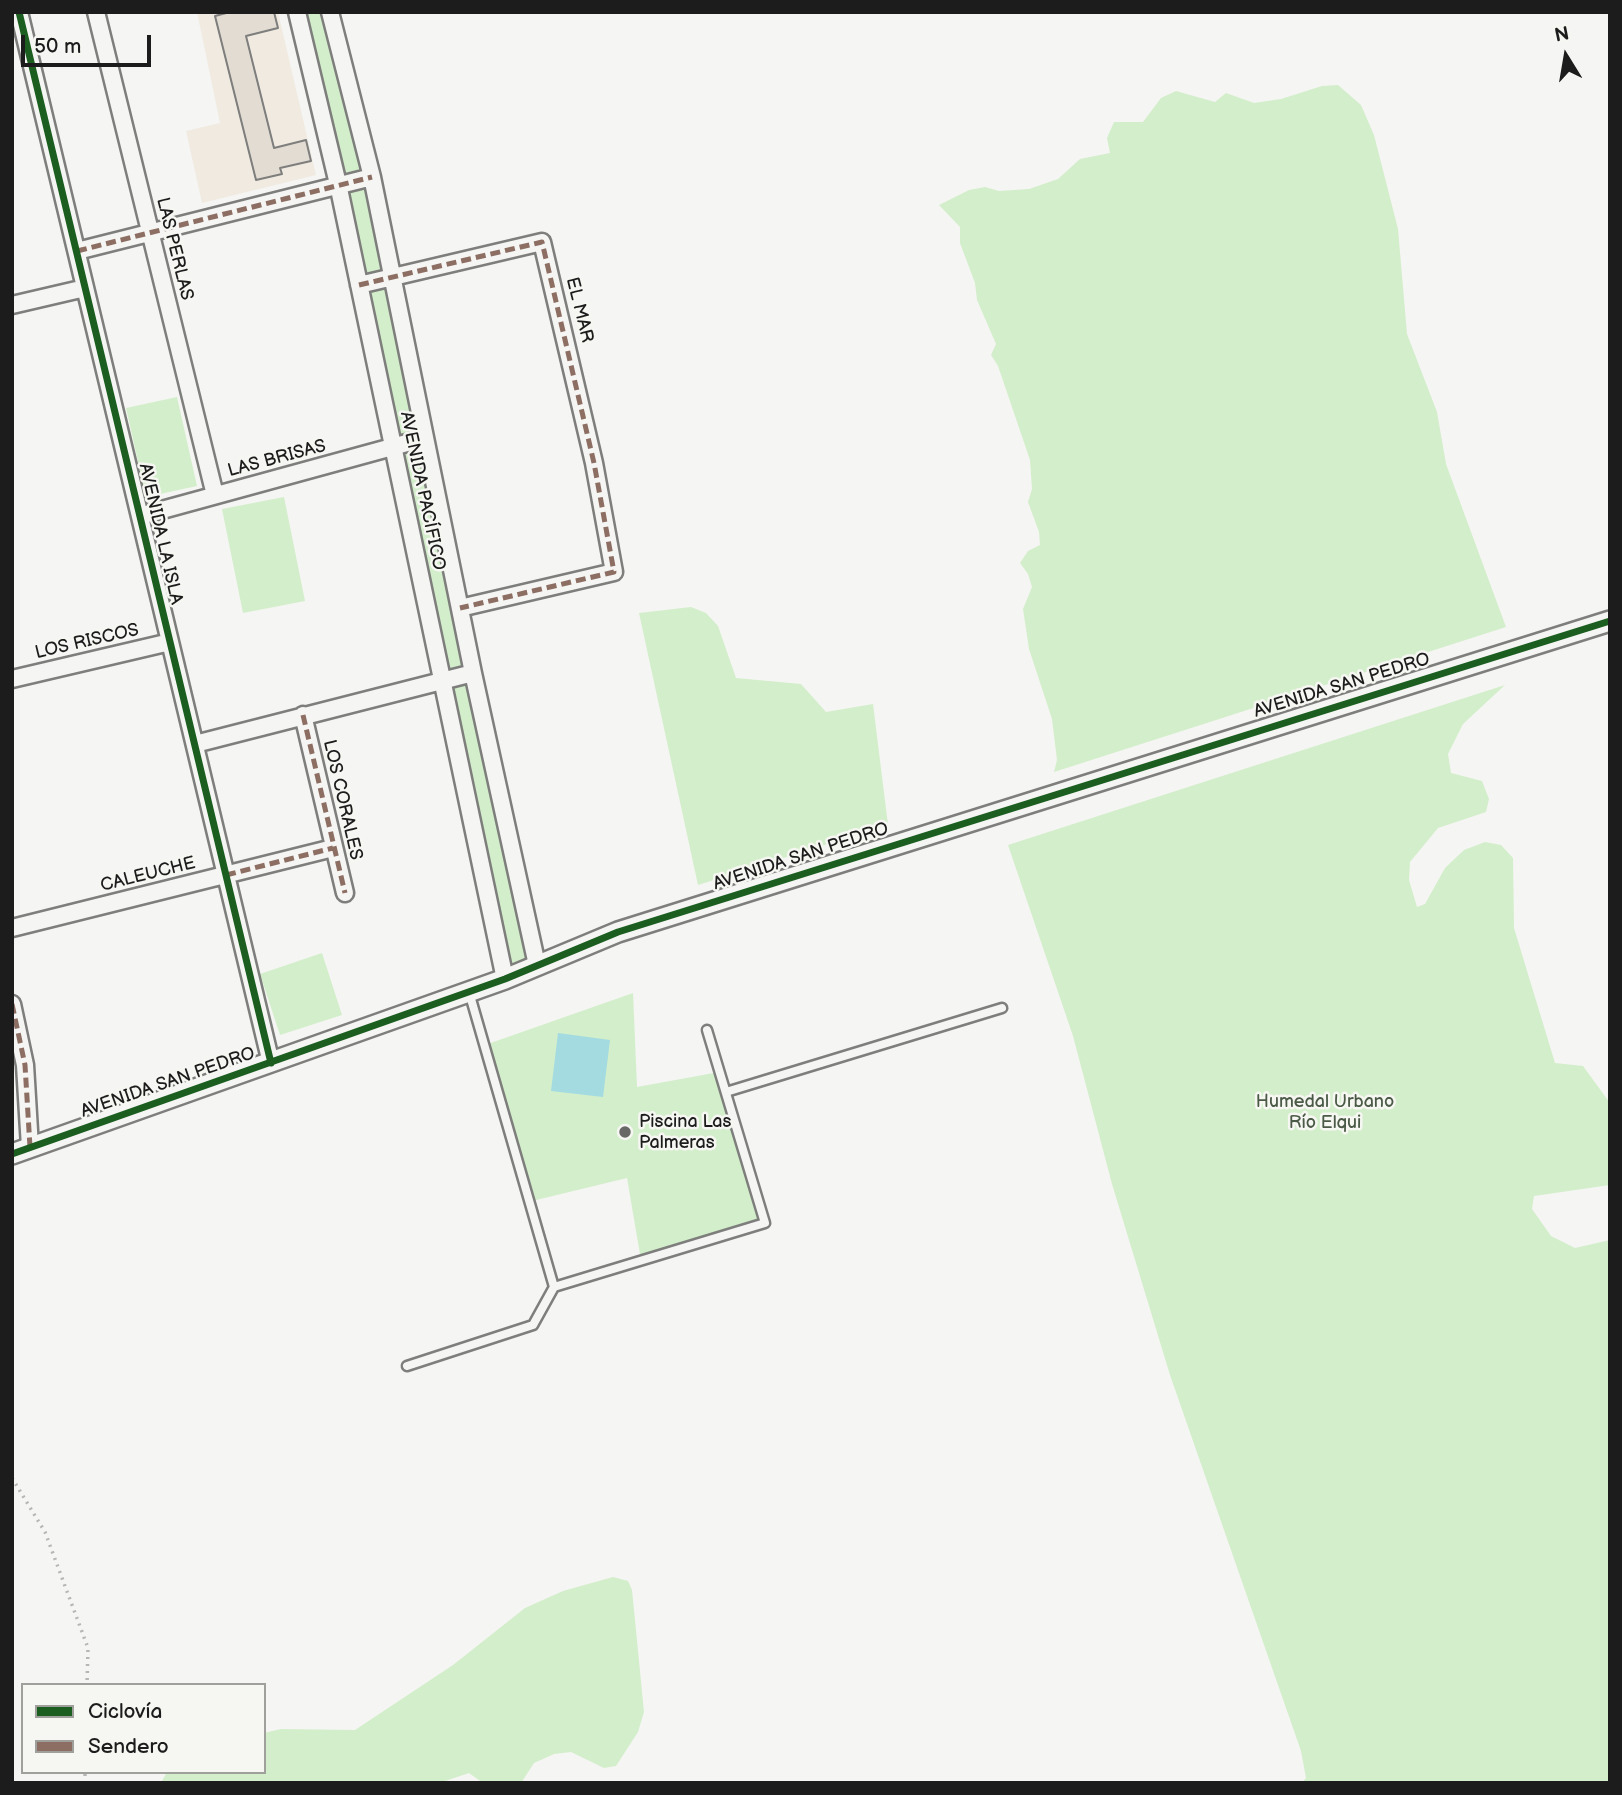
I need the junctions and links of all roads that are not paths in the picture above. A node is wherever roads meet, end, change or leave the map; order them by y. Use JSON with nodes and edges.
{"nodes":[{"id":1,"x":19,"y":12,"type":"edge"},
{"id":2,"x":96,"y":12,"type":"edge"},
{"id":3,"x":297,"y":12,"type":"edge"},
{"id":4,"x":330,"y":12,"type":"edge"},
{"id":5,"x":372,"y":177,"type":"junction"},
{"id":6,"x":338,"y":184,"type":"junction"},
{"id":7,"x":150,"y":232,"type":"junction"},
{"id":8,"x":76,"y":251,"type":"junction"},
{"id":9,"x":393,"y":276,"type":"junction"},
{"id":10,"x":359,"y":285,"type":"junction"},
{"id":11,"x":85,"y":288,"type":"junction"},
{"id":12,"x":12,"y":305,"type":"edge"},
{"id":13,"x":425,"y":438,"type":"junction"},
{"id":14,"x":393,"y":447,"type":"junction"},
{"id":15,"x":215,"y":495,"type":"junction"},
{"id":16,"x":140,"y":516,"type":"junction"},
{"id":17,"x":460,"y":608,"type":"junction"},
{"id":18,"x":1610,"y":621,"type":"edge"},
{"id":19,"x":170,"y":642,"type":"junction"},
{"id":20,"x":473,"y":673,"type":"junction"},
{"id":21,"x":12,"y":679,"type":"edge"},
{"id":22,"x":442,"y":680,"type":"junction"},
{"id":23,"x":303,"y":715,"type":"junction"},
{"id":24,"x":194,"y":744,"type":"junction"},
{"id":25,"x":333,"y":848,"type":"junction"},
{"id":26,"x":226,"y":876,"type":"junction"},
{"id":27,"x":345,"y":894,"type":"dead end"},
{"id":28,"x":12,"y":928,"type":"edge"},
{"id":29,"x":537,"y":965,"type":"junction"},
{"id":30,"x":506,"y":979,"type":"junction"},
{"id":31,"x":469,"y":992,"type":"junction"},
{"id":32,"x":12,"y":1004,"type":"edge"},
{"id":33,"x":1002,"y":1008,"type":"dead end"},
{"id":34,"x":707,"y":1030,"type":"dead end"},
{"id":35,"x":271,"y":1063,"type":"junction"},
{"id":36,"x":726,"y":1093,"type":"junction"},
{"id":37,"x":21,"y":1150,"type":"edge"},
{"id":38,"x":554,"y":1286,"type":"junction"},
{"id":39,"x":407,"y":1366,"type":"dead end"}],
"edges":[{"from":1,"to":8,"type":"street","name":"AVENIDA LA ISLA"},
{"from":2,"to":7,"type":"street","name":"LAS PERLAS"},
{"from":3,"to":6,"type":"street","name":"AVENIDA PACÍFICO"},
{"from":4,"to":5,"type":"street","name":"AVENIDA PACÍFICO"},
{"from":5,"to":6,"type":"street"},
{"from":5,"to":9,"type":"street","name":"AVENIDA PACÍFICO"},
{"from":6,"to":7,"type":"street"},
{"from":6,"to":10,"type":"street","name":"AVENIDA PACÍFICO"},
{"from":7,"to":8,"type":"street"},
{"from":7,"to":15,"type":"street","name":"LAS PERLAS"},
{"from":8,"to":11,"type":"street","name":"AVENIDA LA ISLA"},
{"from":9,"to":10,"type":"street","name":"EL MAR"},
{"from":9,"to":13,"type":"street","name":"AVENIDA PACÍFICO"},
{"from":9,"to":17,"type":"street","name":"EL MAR"},
{"from":10,"to":14,"type":"street","name":"AVENIDA PACÍFICO"},
{"from":11,"to":12,"type":"street"},
{"from":11,"to":16,"type":"street","name":"AVENIDA LA ISLA"},
{"from":13,"to":14,"type":"street","name":"LAS BRISAS"},
{"from":13,"to":17,"type":"street","name":"AVENIDA PACÍFICO"},
{"from":14,"to":15,"type":"street","name":"LAS BRISAS"},
{"from":14,"to":22,"type":"street","name":"AVENIDA PACÍFICO"},
{"from":15,"to":16,"type":"street","name":"LAS BRISAS"},
{"from":16,"to":19,"type":"street","name":"AVENIDA LA ISLA"},
{"from":17,"to":20,"type":"street","name":"AVENIDA PACÍFICO"},
{"from":18,"to":29,"type":"street","name":"AVENIDA SAN PEDRO"},
{"from":19,"to":21,"type":"street","name":"LOS RISCOS"},
{"from":19,"to":24,"type":"street","name":"AVENIDA LA ISLA"},
{"from":20,"to":22,"type":"street"},
{"from":20,"to":29,"type":"street","name":"AVENIDA PACÍFICO"},
{"from":22,"to":23,"type":"street"},
{"from":22,"to":30,"type":"street","name":"AVENIDA PACÍFICO"},
{"from":23,"to":24,"type":"street"},
{"from":23,"to":25,"type":"street","name":"LOS CORALES"},
{"from":24,"to":26,"type":"street","name":"AVENIDA LA ISLA"},
{"from":25,"to":26,"type":"street","name":"CALEUCHE"},
{"from":25,"to":27,"type":"street","name":"LOS CORALES"},
{"from":26,"to":28,"type":"street","name":"CALEUCHE"},
{"from":26,"to":35,"type":"street","name":"AVENIDA LA ISLA"},
{"from":29,"to":30,"type":"street","name":"AVENIDA SAN PEDRO"},
{"from":30,"to":31,"type":"street","name":"AVENIDA SAN PEDRO"},
{"from":31,"to":35,"type":"street","name":"AVENIDA SAN PEDRO"},
{"from":31,"to":38,"type":"lane"},
{"from":32,"to":37,"type":"street"},
{"from":33,"to":36,"type":"lane"},
{"from":34,"to":36,"type":"lane"},
{"from":35,"to":37,"type":"street","name":"AVENIDA SAN PEDRO"},
{"from":36,"to":38,"type":"lane"},
{"from":38,"to":39,"type":"lane"}]}
